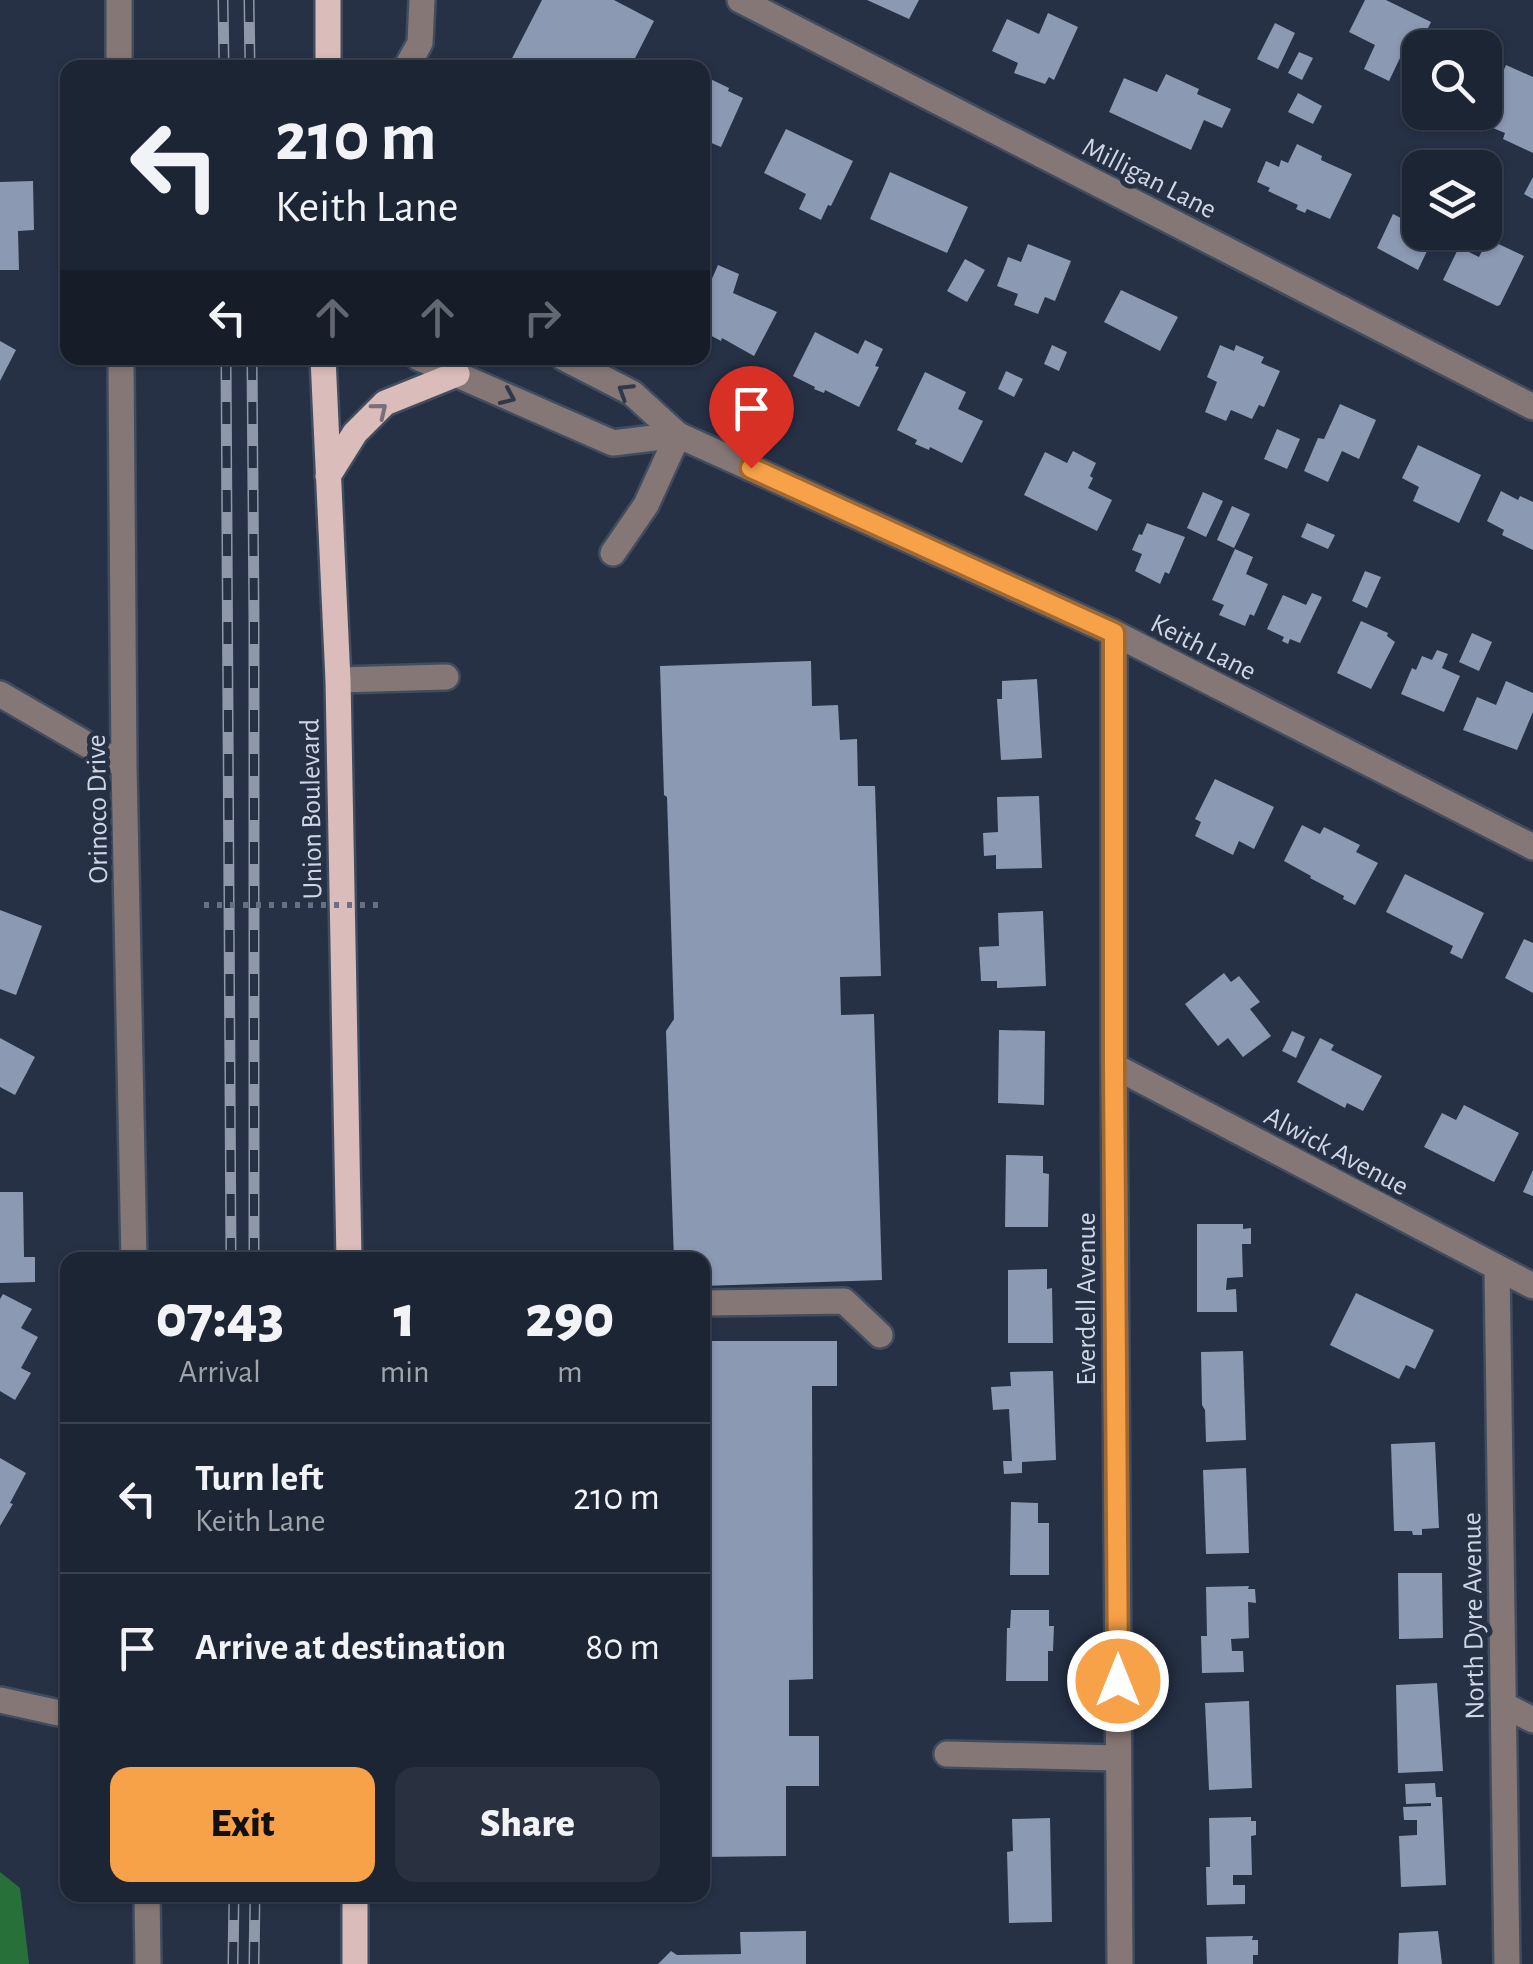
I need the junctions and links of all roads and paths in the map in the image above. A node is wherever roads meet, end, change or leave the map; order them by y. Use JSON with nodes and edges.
{"nodes":[{"id":1,"x":119,"y":0,"type":"edge"},
{"id":2,"x":328,"y":0,"type":"edge"},
{"id":3,"x":422,"y":0,"type":"edge"},
{"id":4,"x":740,"y":0,"type":"edge"},
{"id":5,"x":119,"y":60,"type":"edge"},
{"id":6,"x":328,"y":60,"type":"edge"},
{"id":7,"x":410,"y":60,"type":"edge"},
{"id":8,"x":121,"y":365,"type":"edge"},
{"id":9,"x":323,"y":365,"type":"edge"},
{"id":10,"x":436,"y":365,"type":"edge"},
{"id":11,"x":578,"y":365,"type":"edge"},
{"id":12,"x":457,"y":374,"type":"junction"},
{"id":13,"x":1533,"y":407,"type":"edge"},
{"id":14,"x":678,"y":435,"type":"junction"},
{"id":15,"x":328,"y":476,"type":"junction"},
{"id":16,"x":613,"y":553,"type":"dead end"},
{"id":17,"x":1114,"y":633,"type":"junction"},
{"id":18,"x":446,"y":676,"type":"dead end"},
{"id":19,"x":338,"y":680,"type":"junction"},
{"id":20,"x":0,"y":694,"type":"edge"},
{"id":21,"x":124,"y":766,"type":"junction"},
{"id":22,"x":1533,"y":847,"type":"edge"},
{"id":23,"x":204,"y":905,"type":"dead end"},
{"id":24,"x":381,"y":905,"type":"dead end"},
{"id":25,"x":1114,"y":1066,"type":"junction"},
{"id":26,"x":134,"y":1252,"type":"edge"},
{"id":27,"x":349,"y":1252,"type":"edge"},
{"id":28,"x":1497,"y":1267,"type":"junction"},
{"id":29,"x":1533,"y":1286,"type":"edge"},
{"id":30,"x":710,"y":1303,"type":"edge"},
{"id":31,"x":880,"y":1334,"type":"dead end"},
{"id":32,"x":0,"y":1700,"type":"edge"},
{"id":33,"x":1504,"y":1705,"type":"junction"},
{"id":34,"x":60,"y":1714,"type":"edge"},
{"id":35,"x":1533,"y":1720,"type":"edge"},
{"id":36,"x":947,"y":1754,"type":"dead end"},
{"id":37,"x":1118,"y":1758,"type":"junction"},
{"id":38,"x":146,"y":1902,"type":"edge"},
{"id":39,"x":355,"y":1902,"type":"edge"},
{"id":40,"x":148,"y":1964,"type":"edge"},
{"id":41,"x":354,"y":1964,"type":"edge"},
{"id":42,"x":1120,"y":1964,"type":"edge"},
{"id":43,"x":1507,"y":1964,"type":"edge"}],
"edges":[{"from":1,"to":5,"type":"street"},
{"from":2,"to":6,"type":"main road"},
{"from":3,"to":7,"type":"street"},
{"from":4,"to":13,"type":"street","name":"Milligan Lane"},
{"from":8,"to":21,"type":"street","name":"Orinoco Drive"},
{"from":9,"to":15,"type":"main road","name":"Union Boulevard"},
{"from":10,"to":12,"type":"street"},
{"from":14,"to":11,"type":"street","name":"Keith Lane","one_way":true},
{"from":12,"to":14,"type":"street","one_way":true},
{"from":15,"to":12,"type":"main road","one_way":true},
{"from":14,"to":16,"type":"street"},
{"from":14,"to":17,"type":"street","name":"Keith Lane"},
{"from":15,"to":19,"type":"main road","name":"Union Boulevard"},
{"from":17,"to":22,"type":"street","name":"Keith Lane"},
{"from":17,"to":25,"type":"street","name":"Everdell Avenue"},
{"from":18,"to":19,"type":"street"},
{"from":19,"to":27,"type":"main road","name":"Union Boulevard"},
{"from":20,"to":21,"type":"street"},
{"from":21,"to":26,"type":"street","name":"Orinoco Drive"},
{"from":23,"to":24,"type":"path","bridge":true},
{"from":25,"to":28,"type":"street","name":"Alwick Avenue"},
{"from":25,"to":37,"type":"street","name":"Everdell Avenue"},
{"from":28,"to":29,"type":"street","name":"Alwick Avenue"},
{"from":28,"to":33,"type":"street","name":"North Dyre Avenue"},
{"from":30,"to":31,"type":"street"},
{"from":32,"to":34,"type":"street"},
{"from":33,"to":35,"type":"street"},
{"from":33,"to":43,"type":"street","name":"North Dyre Avenue"},
{"from":36,"to":37,"type":"street"},
{"from":37,"to":42,"type":"street","name":"Everdell Avenue"},
{"from":38,"to":40,"type":"street"},
{"from":39,"to":41,"type":"main road"}]}
